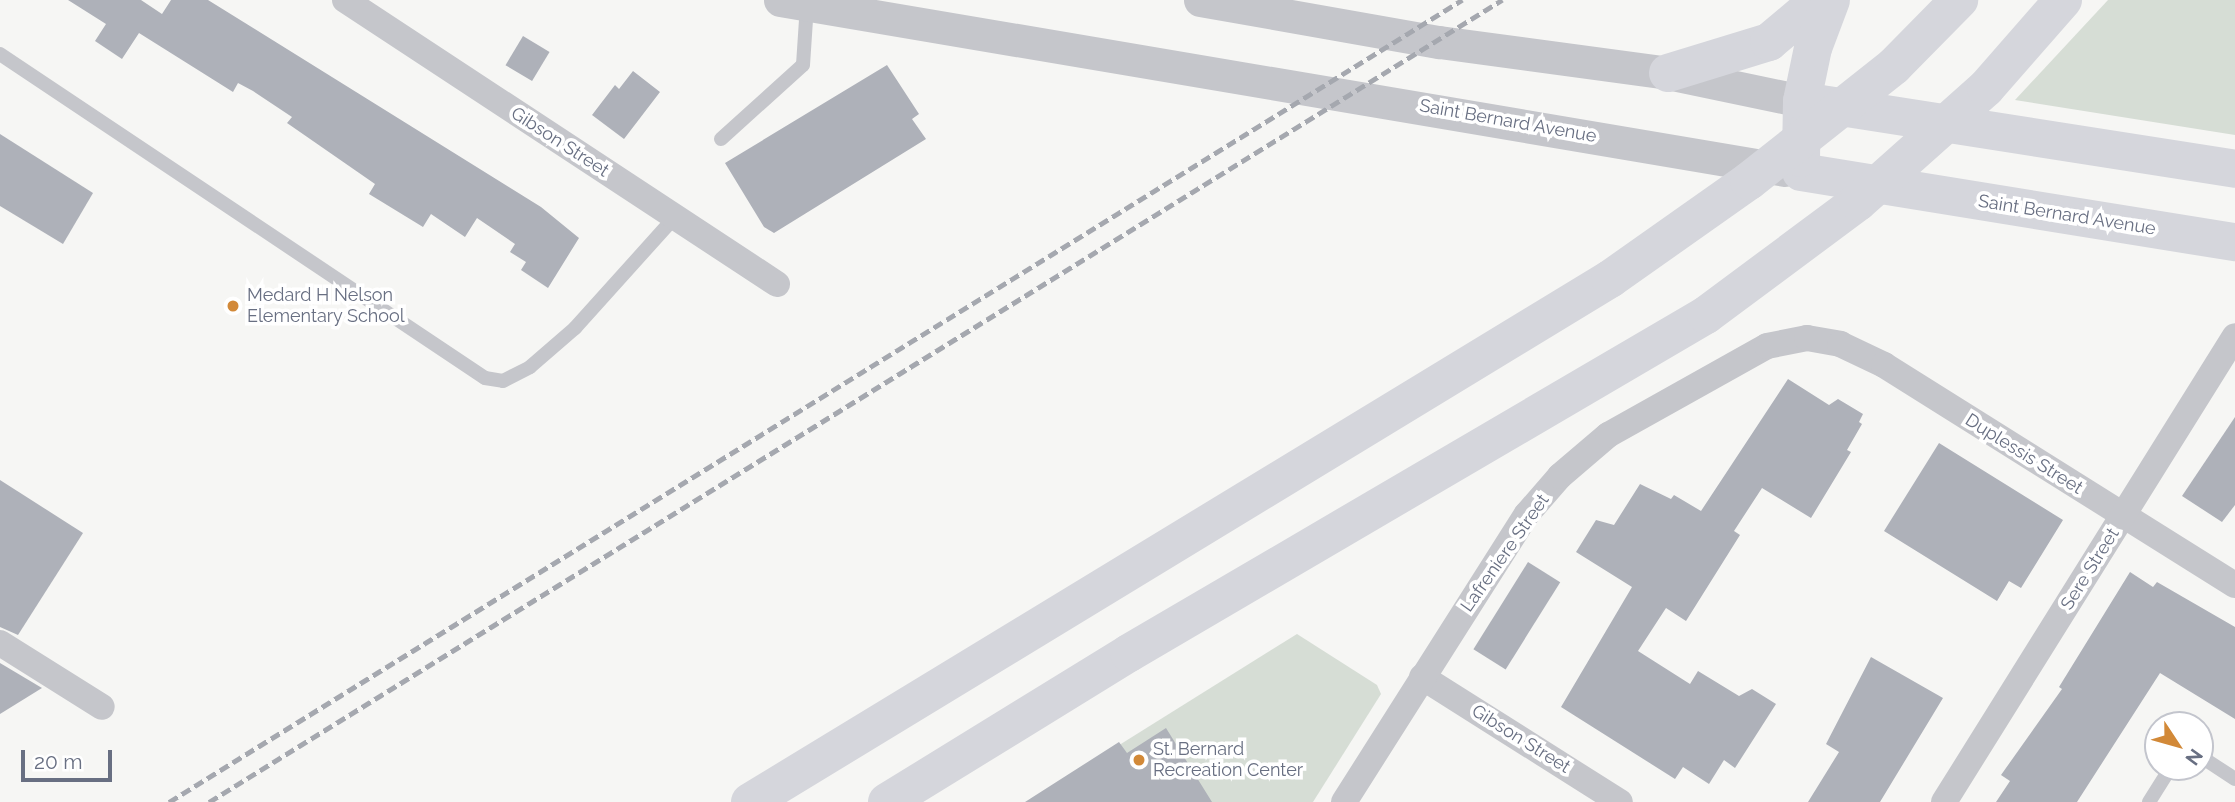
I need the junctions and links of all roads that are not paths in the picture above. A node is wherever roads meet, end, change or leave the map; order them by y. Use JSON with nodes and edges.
{"nodes":[{"id":1,"x":345,"y":0,"type":"edge"},
{"id":2,"x":1200,"y":0,"type":"edge"},
{"id":3,"x":1819,"y":0,"type":"edge"},
{"id":4,"x":1831,"y":0,"type":"edge"},
{"id":5,"x":1959,"y":0,"type":"edge"},
{"id":6,"x":2063,"y":0,"type":"edge"},
{"id":7,"x":798,"y":2,"type":"edge"},
{"id":8,"x":0,"y":54,"type":"edge"},
{"id":9,"x":1668,"y":74,"type":"junction"},
{"id":10,"x":1802,"y":101,"type":"junction"},
{"id":11,"x":721,"y":139,"type":"dead end"},
{"id":12,"x":2235,"y":169,"type":"edge"},
{"id":13,"x":1801,"y":173,"type":"junction"},
{"id":14,"x":675,"y":217,"type":"junction"},
{"id":15,"x":2235,"y":242,"type":"edge"},
{"id":16,"x":776,"y":284,"type":"dead end"},
{"id":17,"x":2235,"y":335,"type":"edge"},
{"id":18,"x":1807,"y":338,"type":"joint"},
{"id":19,"x":2123,"y":516,"type":"junction"},
{"id":20,"x":2235,"y":586,"type":"edge"},
{"id":21,"x":0,"y":643,"type":"edge"},
{"id":22,"x":1422,"y":677,"type":"junction"},
{"id":23,"x":102,"y":707,"type":"dead end"},
{"id":24,"x":2214,"y":765,"type":"edge"},
{"id":25,"x":2235,"y":779,"type":"edge"},
{"id":26,"x":2162,"y":781,"type":"edge"},
{"id":27,"x":750,"y":802,"type":"edge"},
{"id":28,"x":887,"y":802,"type":"edge"},
{"id":29,"x":1344,"y":802,"type":"edge"},
{"id":30,"x":1620,"y":802,"type":"edge"},
{"id":31,"x":1944,"y":802,"type":"edge"},
{"id":32,"x":2149,"y":802,"type":"edge"}],
"edges":[{"from":1,"to":14,"type":"street","name":"Gibson Street"},
{"from":2,"to":9,"type":"street"},
{"from":3,"to":9,"type":"main road"},
{"from":4,"to":10,"type":"main road"},
{"from":5,"to":27,"type":"main road"},
{"from":6,"to":28,"type":"main road"},
{"from":7,"to":11,"type":"lane"},
{"from":7,"to":13,"type":"street","name":"Saint Bernard Avenue"},
{"from":8,"to":14,"type":"lane"},
{"from":9,"to":10,"type":"street"},
{"from":10,"to":12,"type":"main road"},
{"from":10,"to":13,"type":"main road"},
{"from":13,"to":15,"type":"main road","name":"Saint Bernard Avenue"},
{"from":14,"to":16,"type":"street","name":"Gibson Street"},
{"from":17,"to":19,"type":"street","name":"Sere Street"},
{"from":18,"to":19,"type":"street","name":"Duplessis Street"},
{"from":18,"to":22,"type":"street","name":"Lafreniere Street"},
{"from":19,"to":20,"type":"street","name":"Duplessis Street"},
{"from":19,"to":31,"type":"street","name":"Sere Street"},
{"from":21,"to":23,"type":"street"},
{"from":22,"to":29,"type":"street","name":"Lafreniere Street"},
{"from":22,"to":30,"type":"street","name":"Gibson Street"},
{"from":24,"to":25,"type":"lane"},
{"from":26,"to":32,"type":"lane"}]}
